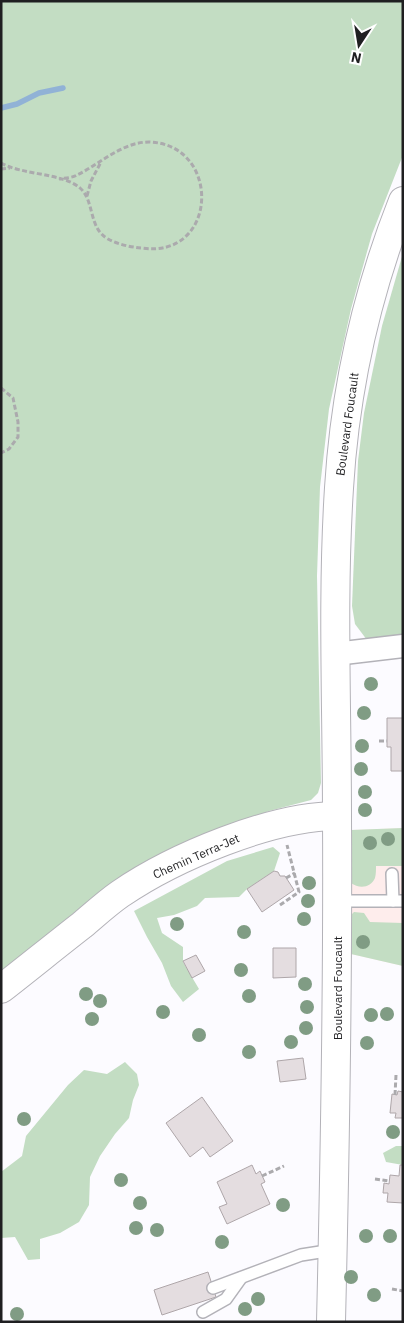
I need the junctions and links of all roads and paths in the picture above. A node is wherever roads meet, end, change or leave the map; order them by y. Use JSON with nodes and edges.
{"nodes":[{"id":1,"x":101,"y":162,"type":"junction"},
{"id":2,"x":1,"y":163,"type":"edge"},
{"id":3,"x":10,"y":168,"type":"junction"},
{"id":4,"x":1,"y":170,"type":"edge"},
{"id":5,"x":59,"y":179,"type":"junction"},
{"id":6,"x":87,"y":196,"type":"junction"},
{"id":7,"x":403,"y":201,"type":"edge"},
{"id":8,"x":1,"y":388,"type":"edge"},
{"id":9,"x":1,"y":453,"type":"edge"},
{"id":10,"x":403,"y":646,"type":"edge"},
{"id":11,"x":335,"y":654,"type":"junction"},
{"id":12,"x":379,"y":741,"type":"dead end"},
{"id":13,"x":387,"y":741,"type":"dead end"},
{"id":14,"x":337,"y":816,"type":"junction"},
{"id":15,"x":289,"y":852,"type":"dead end"},
{"id":16,"x":295,"y":873,"type":"junction"},
{"id":17,"x":392,"y":874,"type":"dead end"},
{"id":18,"x":286,"y":878,"type":"dead end"},
{"id":19,"x":337,"y":901,"type":"junction"},
{"id":20,"x":398,"y":901,"type":"edge"},
{"id":21,"x":280,"y":905,"type":"dead end"},
{"id":22,"x":1,"y":989,"type":"edge"},
{"id":23,"x":396,"y":1075,"type":"dead end"},
{"id":24,"x":395,"y":1095,"type":"dead end"},
{"id":25,"x":284,"y":1166,"type":"dead end"},
{"id":26,"x":262,"y":1176,"type":"dead end"},
{"id":27,"x":375,"y":1179,"type":"dead end"},
{"id":28,"x":389,"y":1181,"type":"dead end"},
{"id":29,"x":333,"y":1250,"type":"junction"},
{"id":30,"x":241,"y":1278,"type":"junction"},
{"id":31,"x":213,"y":1288,"type":"dead end"},
{"id":32,"x":392,"y":1289,"type":"dead end"},
{"id":33,"x":403,"y":1291,"type":"edge"},
{"id":34,"x":203,"y":1312,"type":"dead end"},
{"id":35,"x":331,"y":1322,"type":"edge"}],
"edges":[{"from":1,"to":5,"type":"path"},
{"from":1,"to":6,"type":"path"},
{"from":1,"to":6,"type":"path"},
{"from":2,"to":3,"type":"path"},
{"from":3,"to":4,"type":"path"},
{"from":3,"to":5,"type":"path"},
{"from":5,"to":6,"type":"path"},
{"from":7,"to":11,"type":"street","name":"Boulevard Foucault"},
{"from":8,"to":9,"type":"path"},
{"from":10,"to":11,"type":"street"},
{"from":11,"to":14,"type":"street","name":"Boulevard Foucault"},
{"from":12,"to":13,"type":"path"},
{"from":14,"to":19,"type":"street","name":"Boulevard Foucault"},
{"from":14,"to":22,"type":"street","name":"Chemin Terra-Jet"},
{"from":15,"to":16,"type":"path"},
{"from":16,"to":18,"type":"path"},
{"from":16,"to":21,"type":"path"},
{"from":17,"to":20,"type":"lane"},
{"from":19,"to":20,"type":"lane"},
{"from":19,"to":29,"type":"street","name":"Boulevard Foucault"},
{"from":23,"to":24,"type":"path"},
{"from":25,"to":26,"type":"path"},
{"from":27,"to":28,"type":"path"},
{"from":29,"to":30,"type":"lane"},
{"from":29,"to":35,"type":"street","name":"Boulevard Foucault"},
{"from":30,"to":31,"type":"lane"},
{"from":30,"to":34,"type":"lane"},
{"from":32,"to":33,"type":"path"}]}
